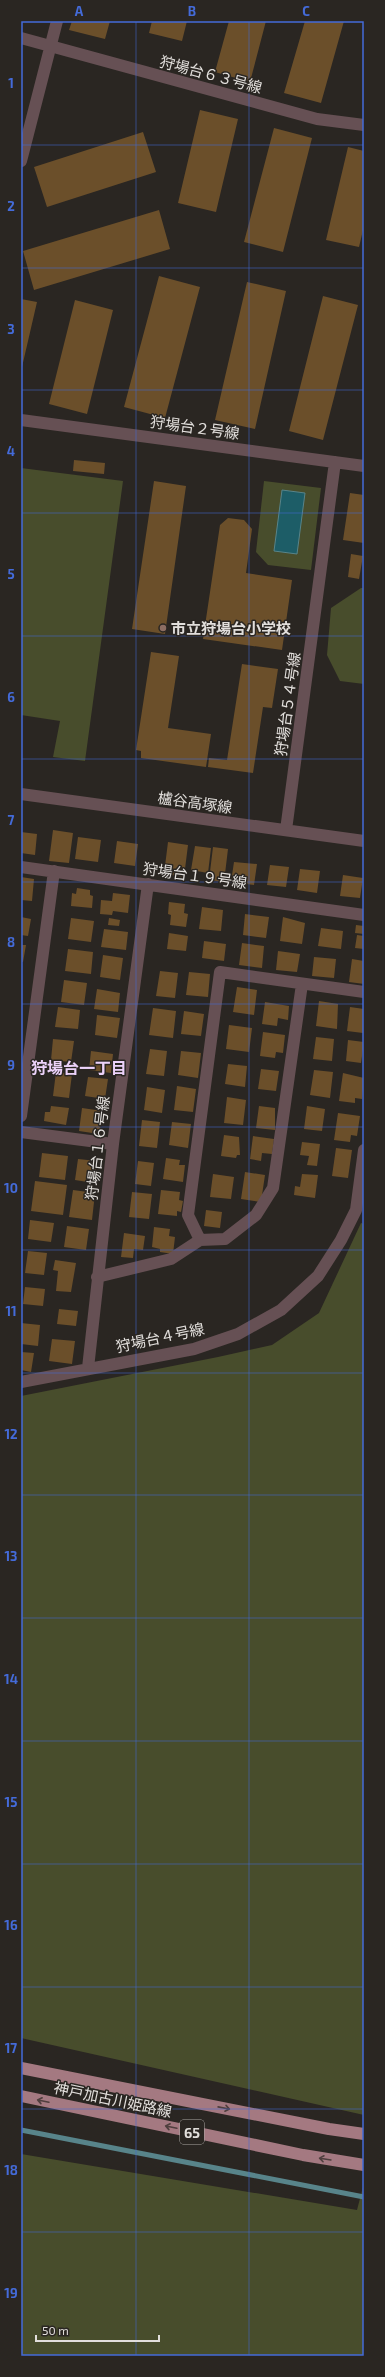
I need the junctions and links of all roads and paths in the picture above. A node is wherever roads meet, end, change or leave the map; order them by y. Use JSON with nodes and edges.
{"nodes":[{"id":1,"x":57,"y":21,"type":"edge"},
{"id":2,"x":21,"y":38,"type":"edge"},
{"id":3,"x":50,"y":47,"type":"junction"},
{"id":4,"x":364,"y":125,"type":"edge"},
{"id":5,"x":21,"y":162,"type":"edge"},
{"id":6,"x":21,"y":420,"type":"edge"},
{"id":7,"x":335,"y":462,"type":"junction"},
{"id":8,"x":364,"y":466,"type":"edge"},
{"id":9,"x":21,"y":794,"type":"edge"},
{"id":10,"x":286,"y":830,"type":"junction"},
{"id":11,"x":364,"y":841,"type":"edge"},
{"id":12,"x":21,"y":867,"type":"edge"},
{"id":13,"x":54,"y":871,"type":"junction"},
{"id":14,"x":148,"y":884,"type":"junction"},
{"id":15,"x":364,"y":915,"type":"edge"},
{"id":16,"x":302,"y":984,"type":"junction"},
{"id":17,"x":364,"y":992,"type":"edge"},
{"id":18,"x":21,"y":1116,"type":"edge"},
{"id":19,"x":21,"y":1132,"type":"edge"},
{"id":20,"x":113,"y":1144,"type":"junction"},
{"id":21,"x":364,"y":1150,"type":"edge"},
{"id":22,"x":360,"y":1211,"type":"edge"},
{"id":23,"x":200,"y":1240,"type":"junction"},
{"id":24,"x":97,"y":1277,"type":"junction"},
{"id":25,"x":88,"y":1368,"type":"junction"},
{"id":26,"x":21,"y":1382,"type":"edge"},
{"id":27,"x":21,"y":2068,"type":"edge"},
{"id":28,"x":21,"y":2096,"type":"edge"},
{"id":29,"x":364,"y":2134,"type":"edge"},
{"id":30,"x":364,"y":2165,"type":"edge"}],
"edges":[{"from":1,"to":3,"type":"street"},
{"from":2,"to":3,"type":"street","name":"狩場台６３号線"},
{"from":3,"to":4,"type":"street","name":"狩場台６３号線"},
{"from":3,"to":5,"type":"street"},
{"from":6,"to":7,"type":"street","name":"狩場台２号線"},
{"from":7,"to":8,"type":"street","name":"狩場台２号線"},
{"from":7,"to":10,"type":"street","name":"狩場台５４号線"},
{"from":9,"to":10,"type":"street","name":"櫨谷高塚線"},
{"from":10,"to":11,"type":"street","name":"櫨谷高塚線"},
{"from":12,"to":13,"type":"street","name":"狩場台１９号線"},
{"from":13,"to":14,"type":"street","name":"狩場台１９号線"},
{"from":13,"to":18,"type":"street"},
{"from":14,"to":15,"type":"street","name":"狩場台１９号線"},
{"from":14,"to":20,"type":"street","name":"狩場台１６号線"},
{"from":16,"to":17,"type":"street"},
{"from":16,"to":23,"type":"street"},
{"from":16,"to":23,"type":"street"},
{"from":19,"to":20,"type":"street"},
{"from":20,"to":24,"type":"street","name":"狩場台１６号線"},
{"from":21,"to":22,"type":"street","name":"狩場台４号線"},
{"from":22,"to":25,"type":"street","name":"狩場台４号線"},
{"from":23,"to":24,"type":"street"},
{"from":24,"to":25,"type":"street","name":"狩場台１６号線"},
{"from":25,"to":26,"type":"street","name":"狩場台４号線"},
{"from":27,"to":29,"type":"main road","name":"神戸加古川姫路線","number":"65","one_way":true},
{"from":30,"to":28,"type":"main road","name":"神戸加古川姫路線","number":"65","one_way":true}]}
